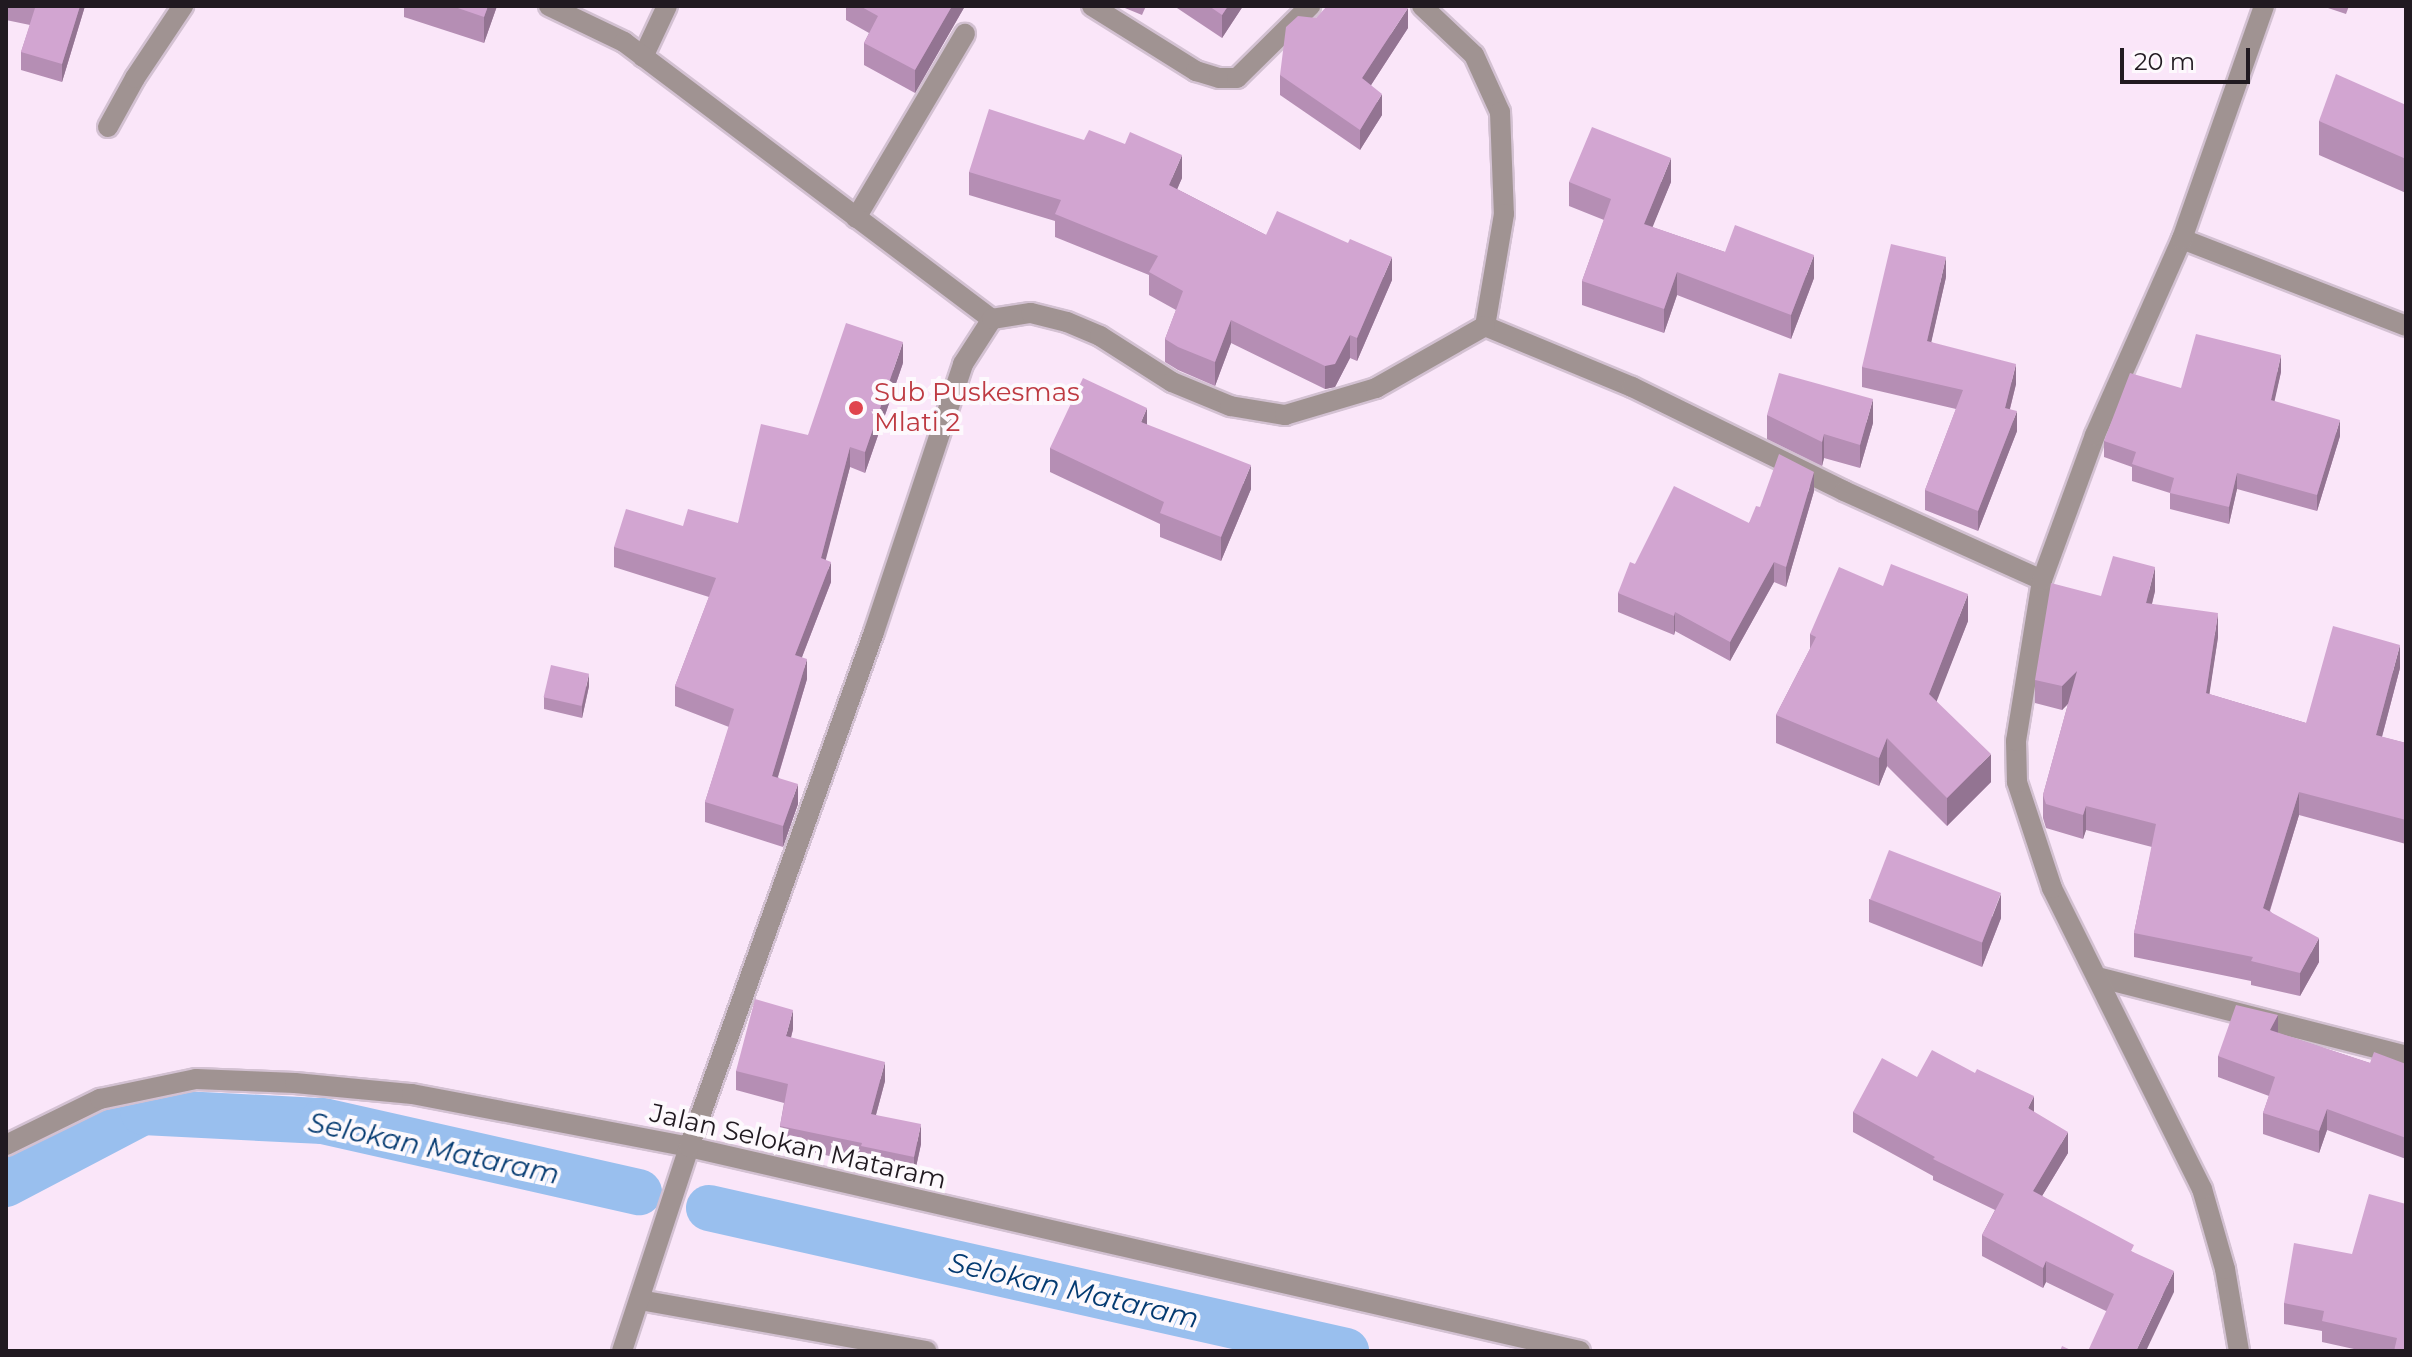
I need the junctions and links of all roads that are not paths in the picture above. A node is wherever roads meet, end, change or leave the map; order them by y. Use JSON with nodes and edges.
{"nodes":[{"id":1,"x":183,"y":6,"type":"edge"},
{"id":2,"x":549,"y":6,"type":"edge"},
{"id":3,"x":667,"y":6,"type":"edge"},
{"id":4,"x":1092,"y":6,"type":"edge"},
{"id":5,"x":1310,"y":6,"type":"edge"},
{"id":6,"x":1422,"y":6,"type":"edge"},
{"id":7,"x":2264,"y":6,"type":"edge"},
{"id":8,"x":965,"y":34,"type":"dead end"},
{"id":9,"x":643,"y":57,"type":"junction"},
{"id":10,"x":108,"y":127,"type":"dead end"},
{"id":11,"x":856,"y":218,"type":"junction"},
{"id":12,"x":2182,"y":239,"type":"junction"},
{"id":13,"x":992,"y":319,"type":"junction"},
{"id":14,"x":1485,"y":326,"type":"junction"},
{"id":15,"x":2406,"y":326,"type":"edge"},
{"id":16,"x":2042,"y":580,"type":"junction"},
{"id":17,"x":2097,"y":977,"type":"junction"},
{"id":18,"x":2406,"y":1056,"type":"edge"},
{"id":19,"x":6,"y":1145,"type":"edge"},
{"id":20,"x":689,"y":1147,"type":"junction"},
{"id":21,"x":642,"y":1294,"type":"junction"},
{"id":22,"x":622,"y":1351,"type":"edge"},
{"id":23,"x":927,"y":1351,"type":"edge"},
{"id":24,"x":1580,"y":1351,"type":"edge"},
{"id":25,"x":2239,"y":1351,"type":"edge"}],
"edges":[{"from":1,"to":10,"type":"street"},
{"from":2,"to":9,"type":"street"},
{"from":3,"to":9,"type":"street"},
{"from":4,"to":5,"type":"street"},
{"from":6,"to":14,"type":"street"},
{"from":7,"to":12,"type":"street"},
{"from":8,"to":11,"type":"street"},
{"from":9,"to":11,"type":"street"},
{"from":11,"to":13,"type":"street"},
{"from":12,"to":15,"type":"street"},
{"from":12,"to":16,"type":"street"},
{"from":13,"to":14,"type":"street"},
{"from":13,"to":20,"type":"street"},
{"from":14,"to":16,"type":"street"},
{"from":16,"to":17,"type":"street"},
{"from":17,"to":18,"type":"street"},
{"from":17,"to":25,"type":"street"},
{"from":19,"to":20,"type":"street","name":"Jalan Selokan Mataram"},
{"from":20,"to":21,"type":"street"},
{"from":20,"to":24,"type":"street","name":"Jalan Selokan Mataram"},
{"from":21,"to":22,"type":"street"},
{"from":21,"to":23,"type":"street"}]}
